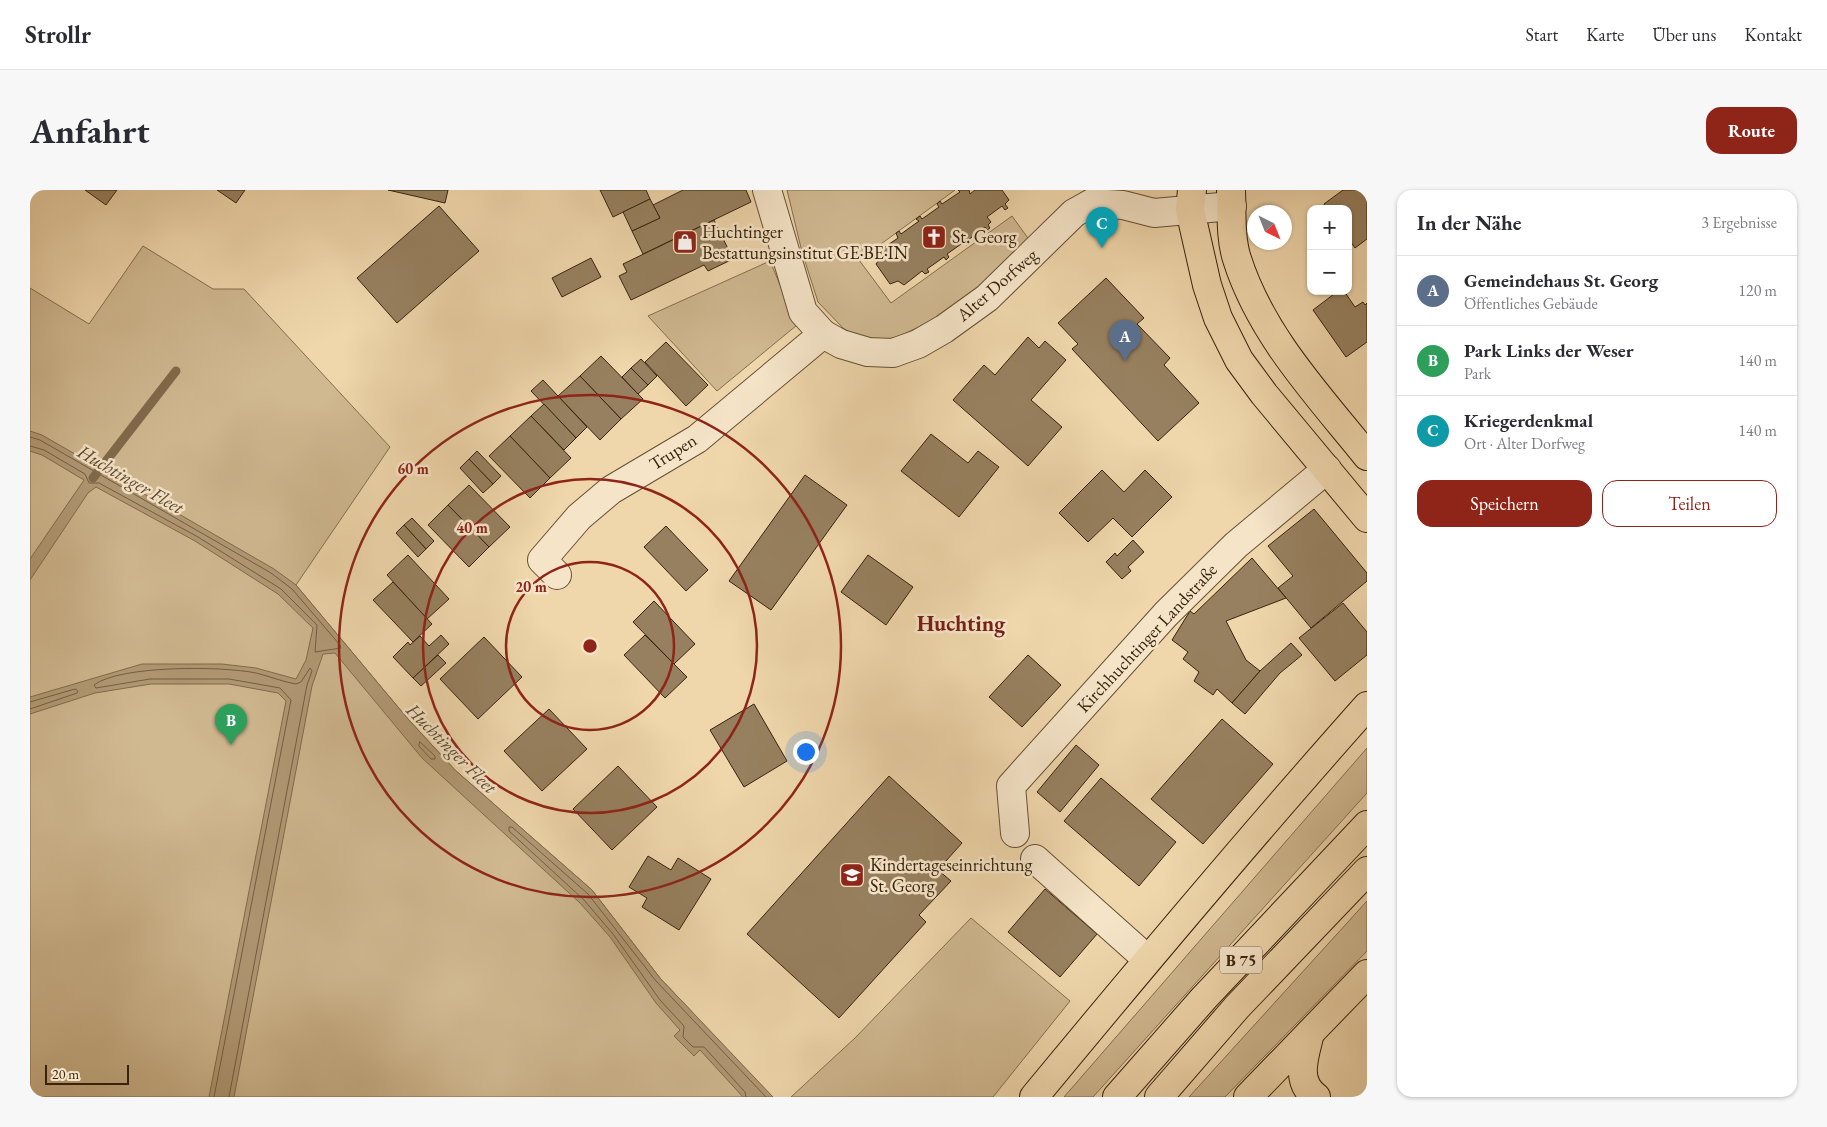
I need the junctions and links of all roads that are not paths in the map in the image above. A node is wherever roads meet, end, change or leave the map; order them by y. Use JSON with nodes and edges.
{"nodes":[{"id":1,"x":767,"y":190,"type":"edge"},
{"id":2,"x":1231,"y":198,"type":"edge"},
{"id":3,"x":1191,"y":200,"type":"edge"},
{"id":4,"x":823,"y":334,"type":"junction"},
{"id":5,"x":1367,"y":456,"type":"edge"},
{"id":6,"x":1327,"y":469,"type":"junction"},
{"id":7,"x":1367,"y":518,"type":"edge"},
{"id":8,"x":557,"y":575,"type":"dead end"},
{"id":9,"x":1367,"y":706,"type":"edge"},
{"id":10,"x":1367,"y":825,"type":"edge"},
{"id":11,"x":1016,"y":833,"type":"dead end"},
{"id":12,"x":1035,"y":859,"type":"dead end"},
{"id":13,"x":1367,"y":871,"type":"edge"},
{"id":14,"x":1148,"y":959,"type":"junction"},
{"id":15,"x":1367,"y":974,"type":"edge"},
{"id":16,"x":1310,"y":1034,"type":"junction"},
{"id":17,"x":1034,"y":1097,"type":"edge"},
{"id":18,"x":1117,"y":1097,"type":"edge"},
{"id":19,"x":1159,"y":1097,"type":"edge"},
{"id":20,"x":1248,"y":1097,"type":"edge"},
{"id":21,"x":1316,"y":1097,"type":"edge"}],
"edges":[{"from":1,"to":4,"type":"street","name":"Alter Dorfweg"},
{"from":2,"to":3,"type":"street","name":"Alter Dorfweg"},
{"from":2,"to":5,"type":"main road"},
{"from":3,"to":4,"type":"street","name":"Alter Dorfweg"},
{"from":3,"to":6,"type":"main road"},
{"from":4,"to":8,"type":"street","name":"Trupen"},
{"from":6,"to":7,"type":"main road"},
{"from":6,"to":11,"type":"street","name":"Kirchhuchtinger Landstraße"},
{"from":9,"to":14,"type":"main road"},
{"from":10,"to":18,"type":"main road","number":"B 75"},
{"from":12,"to":14,"type":"street"},
{"from":13,"to":19,"type":"main road","number":"B 75"},
{"from":14,"to":17,"type":"main road"},
{"from":15,"to":16,"type":"main road"},
{"from":16,"to":20,"type":"main road"},
{"from":16,"to":21,"type":"main road"}]}
